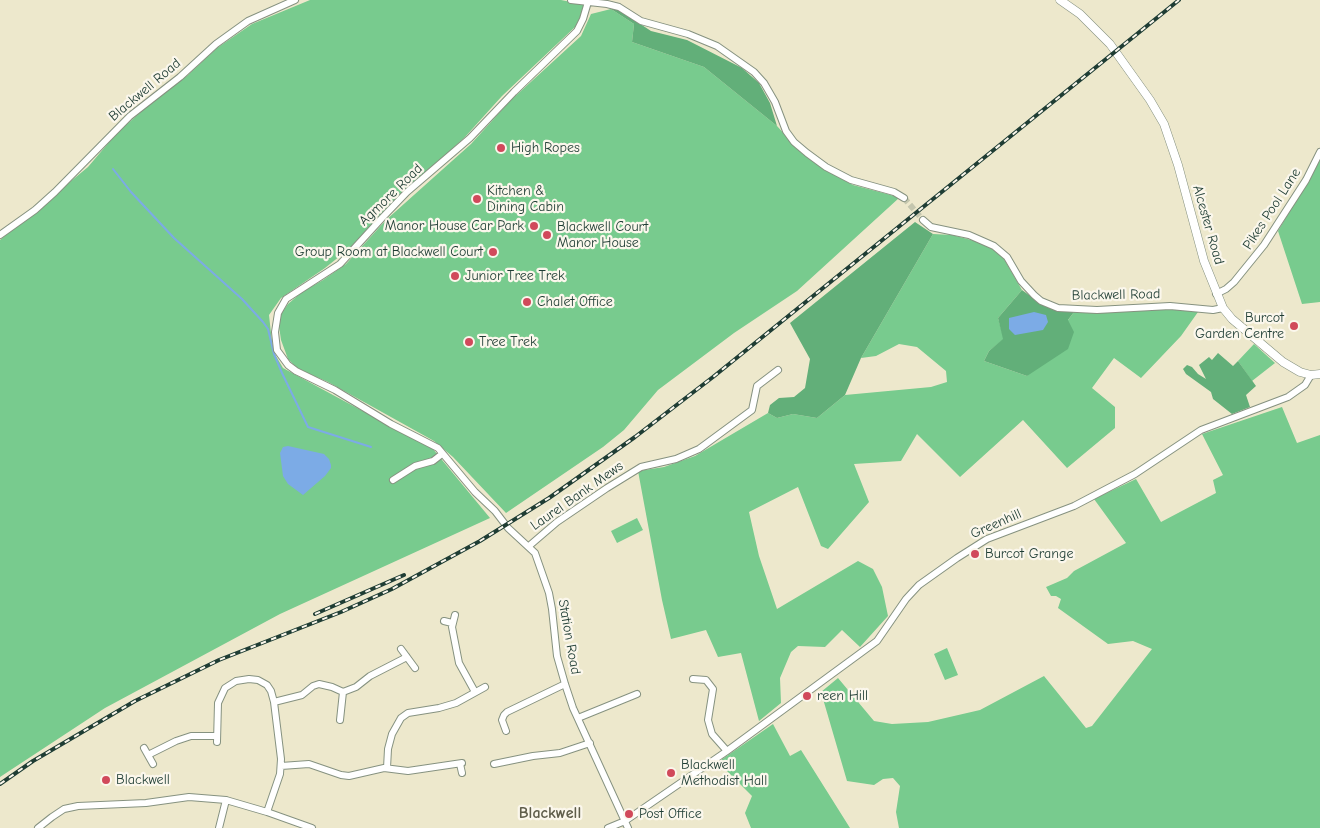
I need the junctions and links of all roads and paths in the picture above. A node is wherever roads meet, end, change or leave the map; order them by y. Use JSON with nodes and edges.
{"nodes":[{"id":1,"x":295,"y":0,"type":"edge"},
{"id":2,"x":571,"y":0,"type":"edge"},
{"id":3,"x":1060,"y":0,"type":"edge"},
{"id":4,"x":588,"y":2,"type":"junction"},
{"id":5,"x":1320,"y":152,"type":"edge"},
{"id":6,"x":904,"y":198,"type":"tunnel mouth"},
{"id":7,"x":923,"y":220,"type":"tunnel mouth"},
{"id":8,"x":0,"y":235,"type":"edge"},
{"id":9,"x":1216,"y":294,"type":"junction"},
{"id":10,"x":1222,"y":308,"type":"junction"},
{"id":11,"x":778,"y":370,"type":"dead end"},
{"id":12,"x":1320,"y":374,"type":"edge"},
{"id":13,"x":1311,"y":375,"type":"junction"},
{"id":14,"x":442,"y":454,"type":"junction"},
{"id":15,"x":393,"y":480,"type":"dead end"},
{"id":16,"x":502,"y":519,"type":"joint"},
{"id":17,"x":529,"y":546,"type":"junction"},
{"id":18,"x":455,"y":615,"type":"dead end"},
{"id":19,"x":444,"y":621,"type":"dead end"},
{"id":20,"x":452,"y":623,"type":"junction"},
{"id":21,"x":401,"y":649,"type":"dead end"},
{"id":22,"x":407,"y":657,"type":"junction"},
{"id":23,"x":414,"y":668,"type":"dead end"},
{"id":24,"x":693,"y":679,"type":"dead end"},
{"id":25,"x":564,"y":684,"type":"junction"},
{"id":26,"x":485,"y":687,"type":"dead end"},
{"id":27,"x":343,"y":692,"type":"junction"},
{"id":28,"x":475,"y":692,"type":"junction"},
{"id":29,"x":637,"y":694,"type":"dead end"},
{"id":30,"x":274,"y":702,"type":"junction"},
{"id":31,"x":332,"y":712,"type":"dead end"},
{"id":32,"x":578,"y":718,"type":"junction"},
{"id":33,"x":506,"y":731,"type":"dead end"},
{"id":34,"x":590,"y":743,"type":"junction"},
{"id":35,"x":144,"y":748,"type":"dead end"},
{"id":36,"x":727,"y":751,"type":"junction"},
{"id":37,"x":148,"y":755,"type":"junction"},
{"id":38,"x":153,"y":764,"type":"dead end"},
{"id":39,"x":494,"y":764,"type":"dead end"},
{"id":40,"x":281,"y":766,"type":"junction"},
{"id":41,"x":387,"y":768,"type":"junction"},
{"id":42,"x":462,"y":773,"type":"dead end"},
{"id":43,"x":226,"y":800,"type":"junction"},
{"id":44,"x":267,"y":812,"type":"junction"},
{"id":45,"x":626,"y":825,"type":"edge"},
{"id":46,"x":38,"y":828,"type":"edge"},
{"id":47,"x":219,"y":828,"type":"edge"},
{"id":48,"x":312,"y":828,"type":"edge"},
{"id":49,"x":608,"y":828,"type":"edge"}],
"edges":[{"from":1,"to":8,"type":"street","name":"Blackwell Road"},
{"from":2,"to":4,"type":"street"},
{"from":3,"to":9,"type":"main road","name":"Alcester Road"},
{"from":4,"to":6,"type":"street"},
{"from":4,"to":14,"type":"street","name":"Agmore Road"},
{"from":5,"to":9,"type":"street","name":"Pikes Pool Lane"},
{"from":7,"to":10,"type":"street","name":"Blackwell Road"},
{"from":9,"to":10,"type":"main road","name":"Alcester Road"},
{"from":10,"to":13,"type":"main road","name":"Alcester Road"},
{"from":11,"to":17,"type":"street","name":"Laurel Bank Mews"},
{"from":12,"to":13,"type":"main road","name":"Alcester Road"},
{"from":13,"to":36,"type":"street","name":"Greenhill"},
{"from":14,"to":15,"type":"street"},
{"from":14,"to":16,"type":"street","name":"Agmore Road"},
{"from":16,"to":17,"type":"street","name":"Station Road"},
{"from":17,"to":25,"type":"street","name":"Station Road"},
{"from":18,"to":20,"type":"street"},
{"from":19,"to":20,"type":"street"},
{"from":20,"to":28,"type":"street"},
{"from":21,"to":22,"type":"street"},
{"from":22,"to":23,"type":"street"},
{"from":22,"to":27,"type":"street"},
{"from":24,"to":36,"type":"street"},
{"from":25,"to":32,"type":"street","name":"Station Road"},
{"from":25,"to":33,"type":"street"},
{"from":26,"to":28,"type":"street"},
{"from":27,"to":30,"type":"street"},
{"from":27,"to":31,"type":"street"},
{"from":28,"to":41,"type":"street"},
{"from":29,"to":32,"type":"street"},
{"from":30,"to":37,"type":"street"},
{"from":30,"to":40,"type":"street"},
{"from":32,"to":34,"type":"street","name":"Station Road"},
{"from":34,"to":39,"type":"street"},
{"from":34,"to":45,"type":"street","name":"Station Road"},
{"from":35,"to":37,"type":"street"},
{"from":36,"to":45,"type":"street","name":"Greenhill"},
{"from":37,"to":38,"type":"street"},
{"from":40,"to":41,"type":"street"},
{"from":40,"to":44,"type":"street"},
{"from":41,"to":42,"type":"street"},
{"from":43,"to":44,"type":"street"},
{"from":43,"to":46,"type":"street"},
{"from":43,"to":47,"type":"street"},
{"from":44,"to":48,"type":"street"},
{"from":45,"to":49,"type":"street","name":"Greenhill"}]}
